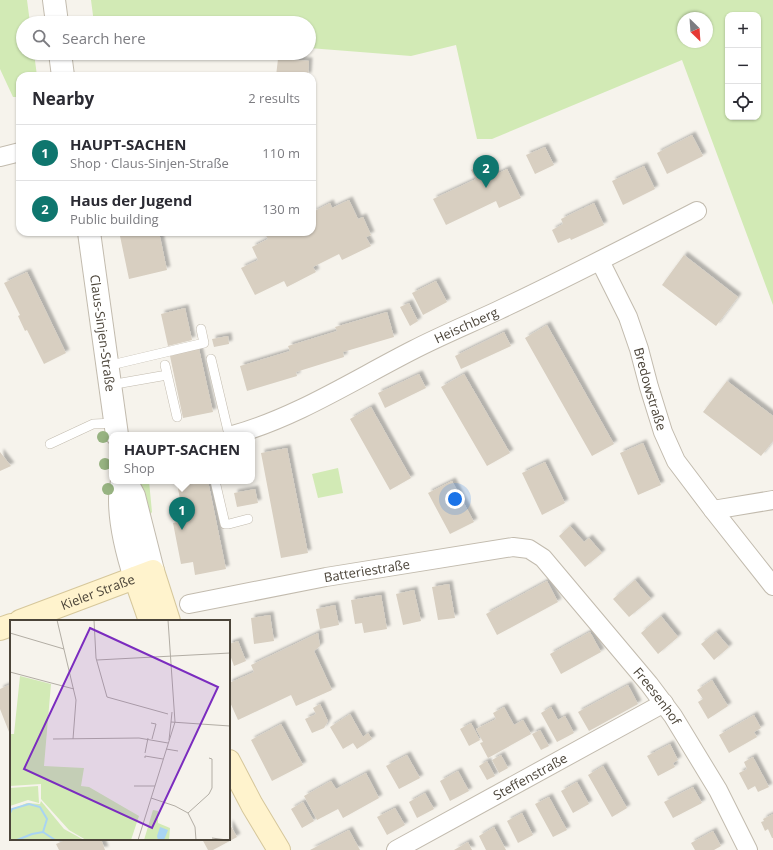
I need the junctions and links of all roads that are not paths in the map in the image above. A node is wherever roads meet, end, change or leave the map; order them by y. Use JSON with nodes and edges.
{"nodes":[{"id":1,"x":54,"y":0,"type":"edge"},
{"id":2,"x":65,"y":0,"type":"edge"},
{"id":3,"x":56,"y":16,"type":"edge"},
{"id":4,"x":67,"y":16,"type":"edge"},
{"id":5,"x":61,"y":60,"type":"edge"},
{"id":6,"x":73,"y":60,"type":"edge"},
{"id":7,"x":62,"y":72,"type":"edge"},
{"id":8,"x":74,"y":72,"type":"edge"},
{"id":9,"x":16,"y":153,"type":"edge"},
{"id":10,"x":0,"y":157,"type":"edge"},
{"id":11,"x":697,"y":211,"type":"dead end"},
{"id":12,"x":90,"y":236,"type":"edge"},
{"id":13,"x":600,"y":261,"type":"junction"},
{"id":14,"x":201,"y":329,"type":"dead end"},
{"id":15,"x":211,"y":359,"type":"dead end"},
{"id":16,"x":165,"y":365,"type":"dead end"},
{"id":17,"x":167,"y":375,"type":"junction"},
{"id":18,"x":109,"y":376,"type":"junction"},
{"id":19,"x":176,"y":417,"type":"dead end"},
{"id":20,"x":116,"y":429,"type":"edge"},
{"id":21,"x":228,"y":432,"type":"edge"},
{"id":22,"x":243,"y":432,"type":"edge"},
{"id":23,"x":50,"y":444,"type":"dead end"},
{"id":24,"x":122,"y":484,"type":"edge"},
{"id":25,"x":128,"y":484,"type":"edge"},
{"id":26,"x":216,"y":484,"type":"edge"},
{"id":27,"x":773,"y":500,"type":"edge"},
{"id":28,"x":713,"y":510,"type":"junction"},
{"id":29,"x":248,"y":519,"type":"dead end"},
{"id":30,"x":543,"y":558,"type":"joint"},
{"id":31,"x":144,"y":574,"type":"junction"},
{"id":32,"x":773,"y":586,"type":"edge"},
{"id":33,"x":188,"y":604,"type":"dead end"},
{"id":34,"x":23,"y":620,"type":"edge"},
{"id":35,"x":150,"y":620,"type":"edge"},
{"id":36,"x":168,"y":620,"type":"edge"},
{"id":37,"x":10,"y":624,"type":"edge"},
{"id":38,"x":0,"y":629,"type":"edge"},
{"id":39,"x":664,"y":703,"type":"junction"},
{"id":40,"x":230,"y":763,"type":"edge"},
{"id":41,"x":280,"y":850,"type":"edge"},
{"id":42,"x":396,"y":850,"type":"edge"},
{"id":43,"x":748,"y":850,"type":"edge"}],
"edges":[{"from":1,"to":3,"type":"street"},
{"from":2,"to":4,"type":"street"},
{"from":5,"to":7,"type":"street"},
{"from":6,"to":8,"type":"street"},
{"from":9,"to":10,"type":"street"},
{"from":11,"to":13,"type":"street","name":"Heischberg"},
{"from":12,"to":18,"type":"street","name":"Claus-Sinjen-Straße"},
{"from":13,"to":22,"type":"street","name":"Heischberg"},
{"from":13,"to":28,"type":"street","name":"Bredowstraße"},
{"from":14,"to":18,"type":"lane"},
{"from":15,"to":21,"type":"lane"},
{"from":16,"to":17,"type":"lane"},
{"from":17,"to":18,"type":"lane"},
{"from":17,"to":19,"type":"lane"},
{"from":18,"to":20,"type":"street","name":"Claus-Sinjen-Straße"},
{"from":20,"to":23,"type":"lane"},
{"from":24,"to":31,"type":"street"},
{"from":25,"to":31,"type":"street"},
{"from":26,"to":29,"type":"lane"},
{"from":27,"to":28,"type":"street"},
{"from":28,"to":32,"type":"street","name":"Bredowstraße"},
{"from":30,"to":33,"type":"street","name":"Batteriestraße"},
{"from":30,"to":39,"type":"street","name":"Freesenhof"},
{"from":31,"to":34,"type":"main road","name":"Kieler Straße"},
{"from":31,"to":35,"type":"main road"},
{"from":31,"to":36,"type":"main road"},
{"from":37,"to":38,"type":"main road"},
{"from":39,"to":42,"type":"street","name":"Steffenstraße"},
{"from":39,"to":43,"type":"street","name":"Freesenhof"},
{"from":40,"to":41,"type":"main road"}]}
